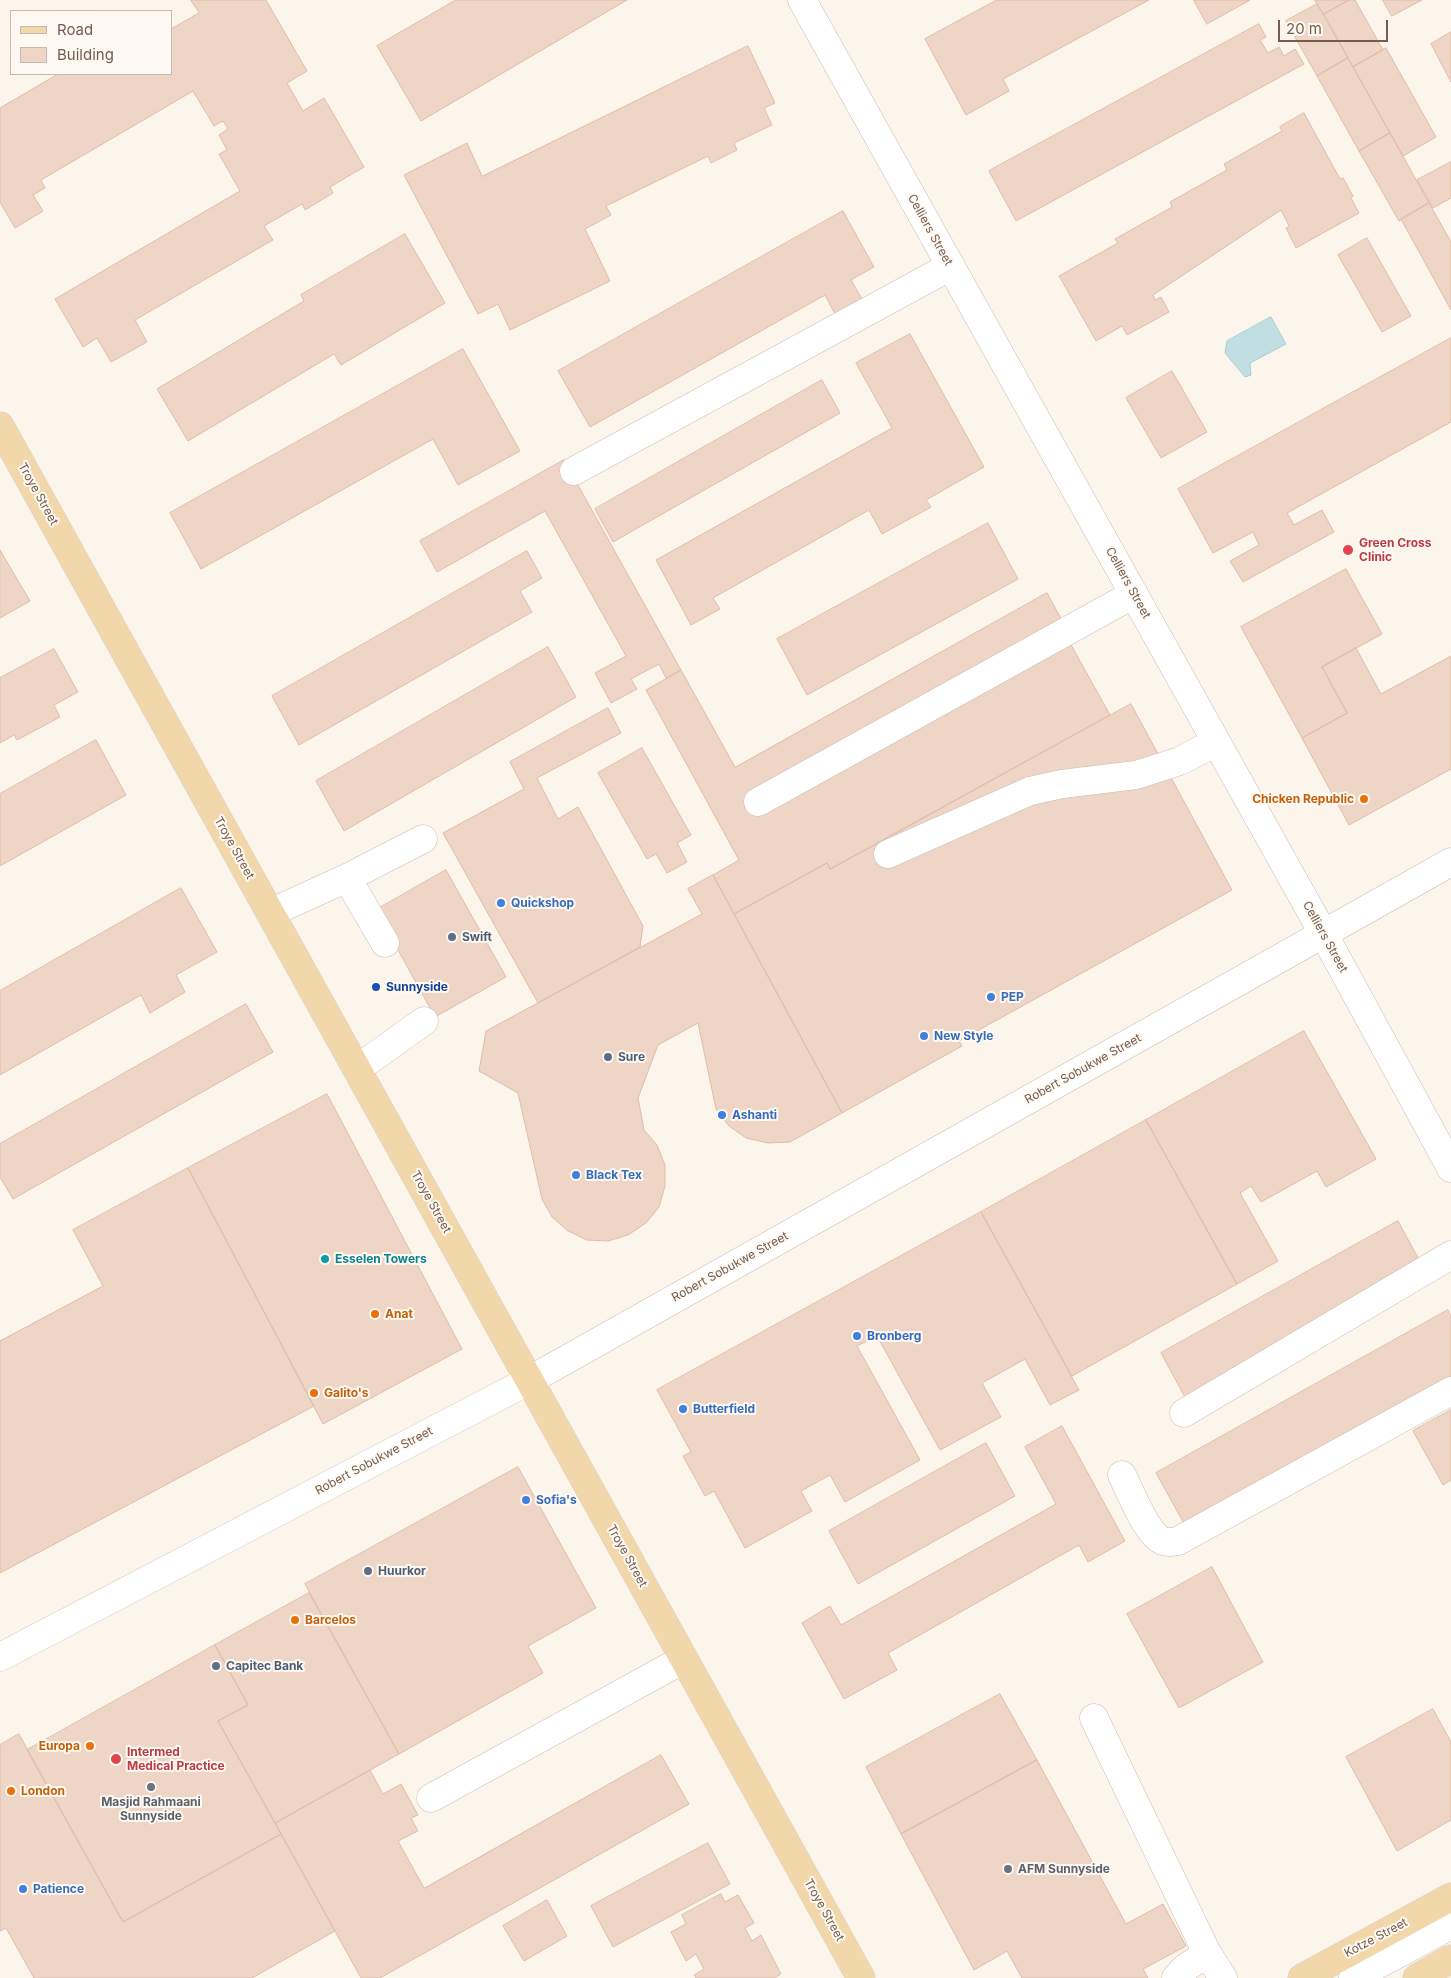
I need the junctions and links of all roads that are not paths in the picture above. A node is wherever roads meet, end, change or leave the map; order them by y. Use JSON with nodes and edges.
{"nodes":[{"id":1,"x":802,"y":0,"type":"edge"},
{"id":2,"x":951,"y":266,"type":"junction"},
{"id":3,"x":0,"y":426,"type":"edge"},
{"id":4,"x":574,"y":471,"type":"dead end"},
{"id":5,"x":1134,"y":594,"type":"junction"},
{"id":6,"x":1216,"y":742,"type":"junction"},
{"id":7,"x":758,"y":802,"type":"dead end"},
{"id":8,"x":423,"y":839,"type":"dead end"},
{"id":9,"x":888,"y":854,"type":"dead end"},
{"id":10,"x":1451,"y":862,"type":"edge"},
{"id":11,"x":347,"y":878,"type":"junction"},
{"id":12,"x":270,"y":913,"type":"junction"},
{"id":13,"x":1323,"y":933,"type":"junction"},
{"id":14,"x":385,"y":943,"type":"dead end"},
{"id":15,"x":424,"y":1021,"type":"dead end"},
{"id":16,"x":357,"y":1069,"type":"junction"},
{"id":17,"x":1451,"y":1168,"type":"edge"},
{"id":18,"x":1451,"y":1255,"type":"edge"},
{"id":19,"x":530,"y":1380,"type":"junction"},
{"id":20,"x":1451,"y":1391,"type":"edge"},
{"id":21,"x":1184,"y":1413,"type":"dead end"},
{"id":22,"x":1122,"y":1475,"type":"dead end"},
{"id":23,"x":0,"y":1657,"type":"edge"},
{"id":24,"x":684,"y":1659,"type":"junction"},
{"id":25,"x":1094,"y":1718,"type":"dead end"},
{"id":26,"x":431,"y":1798,"type":"dead end"},
{"id":27,"x":1451,"y":1897,"type":"edge"},
{"id":28,"x":1451,"y":1925,"type":"edge"},
{"id":29,"x":1207,"y":1953,"type":"junction"},
{"id":30,"x":1451,"y":1959,"type":"edge"},
{"id":31,"x":861,"y":1978,"type":"edge"},
{"id":32,"x":1176,"y":1978,"type":"edge"},
{"id":33,"x":1223,"y":1978,"type":"edge"},
{"id":34,"x":1302,"y":1978,"type":"edge"},
{"id":35,"x":1353,"y":1978,"type":"edge"},
{"id":36,"x":1417,"y":1978,"type":"edge"}],
"edges":[{"from":1,"to":2,"type":"street","name":"Celliers Street"},
{"from":2,"to":4,"type":"street"},
{"from":2,"to":5,"type":"street","name":"Celliers Street"},
{"from":3,"to":12,"type":"main road","name":"Troye Street"},
{"from":5,"to":6,"type":"street","name":"Celliers Street"},
{"from":5,"to":7,"type":"street"},
{"from":6,"to":9,"type":"street"},
{"from":6,"to":13,"type":"street","name":"Celliers Street"},
{"from":8,"to":11,"type":"street"},
{"from":10,"to":13,"type":"street","name":"Robert Sobukwe Street"},
{"from":11,"to":12,"type":"street"},
{"from":11,"to":14,"type":"street"},
{"from":12,"to":16,"type":"main road","name":"Troye Street"},
{"from":13,"to":17,"type":"street","name":"Celliers Street"},
{"from":13,"to":19,"type":"street","name":"Robert Sobukwe Street"},
{"from":15,"to":16,"type":"street"},
{"from":16,"to":19,"type":"main road","name":"Troye Street"},
{"from":18,"to":21,"type":"street"},
{"from":19,"to":23,"type":"street","name":"Robert Sobukwe Street"},
{"from":19,"to":24,"type":"main road","name":"Troye Street"},
{"from":20,"to":22,"type":"street"},
{"from":24,"to":26,"type":"street"},
{"from":24,"to":31,"type":"main road","name":"Troye Street"},
{"from":25,"to":29,"type":"street"},
{"from":27,"to":34,"type":"main road","name":"Kotze Street"},
{"from":28,"to":35,"type":"street","name":"Kotze Street"},
{"from":29,"to":32,"type":"street"},
{"from":29,"to":33,"type":"street"},
{"from":30,"to":36,"type":"main road"}]}
